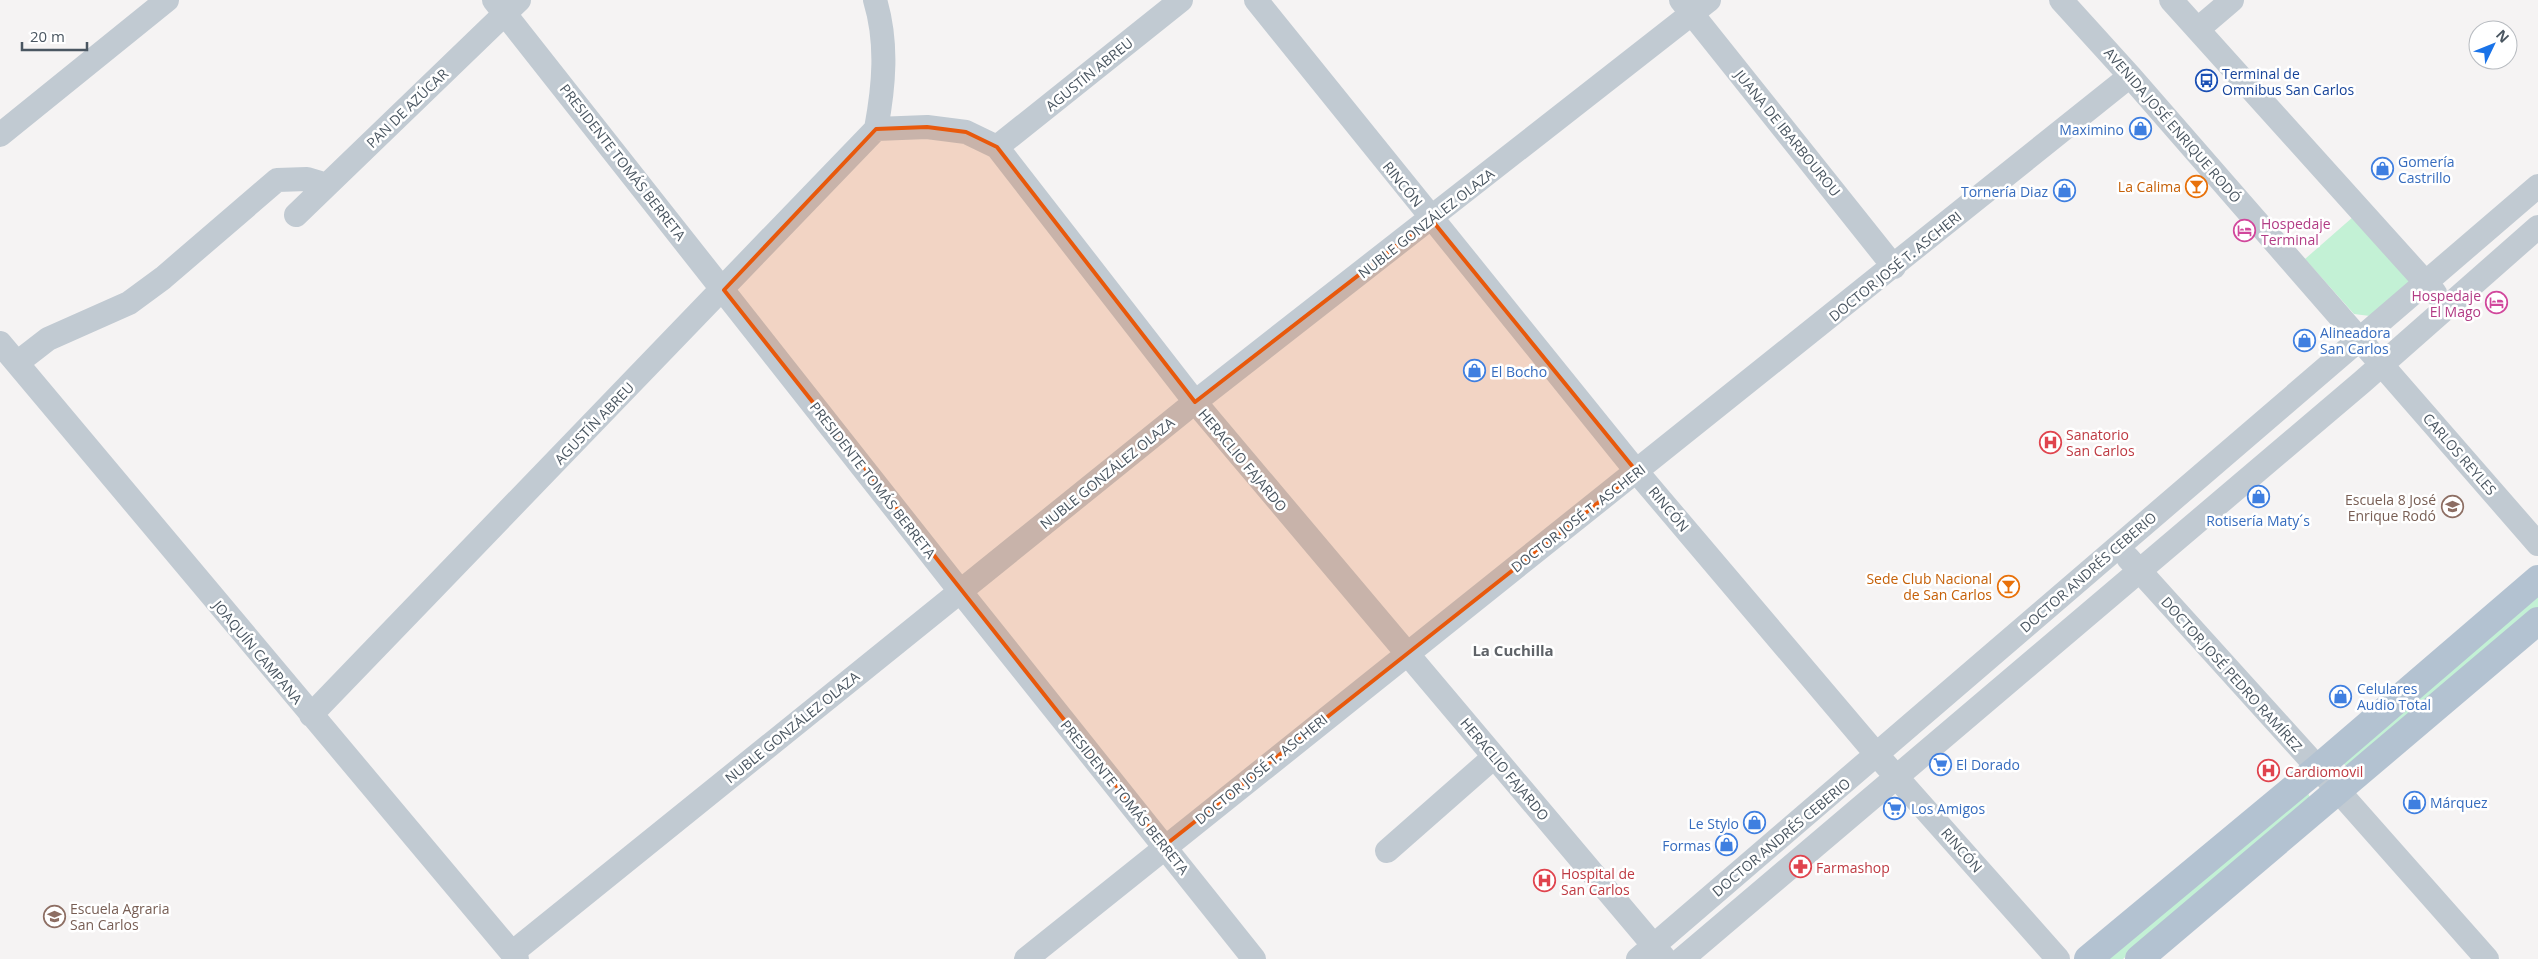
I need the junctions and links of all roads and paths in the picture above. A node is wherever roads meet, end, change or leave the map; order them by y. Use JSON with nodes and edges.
{"nodes":[{"id":1,"x":167,"y":0,"type":"edge"},
{"id":2,"x":875,"y":0,"type":"edge"},
{"id":3,"x":1182,"y":0,"type":"edge"},
{"id":4,"x":1256,"y":0,"type":"edge"},
{"id":5,"x":2061,"y":0,"type":"edge"},
{"id":6,"x":2171,"y":0,"type":"edge"},
{"id":7,"x":2232,"y":0,"type":"edge"},
{"id":8,"x":1694,"y":4,"type":"edge"},
{"id":9,"x":506,"y":5,"type":"edge"},
{"id":10,"x":2198,"y":29,"type":"junction"},
{"id":11,"x":2130,"y":76,"type":"junction"},
{"id":12,"x":876,"y":129,"type":"junction"},
{"id":13,"x":0,"y":135,"type":"edge"},
{"id":14,"x":997,"y":147,"type":"junction"},
{"id":15,"x":326,"y":185,"type":"junction"},
{"id":16,"x":2538,"y":186,"type":"edge"},
{"id":17,"x":296,"y":215,"type":"dead end"},
{"id":18,"x":1431,"y":219,"type":"junction"},
{"id":19,"x":2538,"y":227,"type":"edge"},
{"id":20,"x":1894,"y":266,"type":"junction"},
{"id":21,"x":2425,"y":282,"type":"junction"},
{"id":22,"x":724,"y":290,"type":"junction"},
{"id":23,"x":2447,"y":308,"type":"junction"},
{"id":24,"x":2359,"y":338,"type":"junction"},
{"id":25,"x":0,"y":343,"type":"edge"},
{"id":26,"x":17,"y":364,"type":"junction"},
{"id":27,"x":2382,"y":365,"type":"junction"},
{"id":28,"x":1195,"y":402,"type":"junction"},
{"id":29,"x":1638,"y":472,"type":"junction"},
{"id":30,"x":2538,"y":544,"type":"edge"},
{"id":31,"x":2117,"y":546,"type":"junction"},
{"id":32,"x":2138,"y":570,"type":"junction"},
{"id":33,"x":2538,"y":579,"type":"edge"},
{"id":34,"x":960,"y":591,"type":"junction"},
{"id":35,"x":2538,"y":621,"type":"edge"},
{"id":36,"x":1406,"y":653,"type":"junction"},
{"id":37,"x":311,"y":715,"type":"junction"},
{"id":38,"x":1877,"y":755,"type":"junction"},
{"id":39,"x":1494,"y":757,"type":"junction"},
{"id":40,"x":2318,"y":768,"type":"junction"},
{"id":41,"x":1897,"y":777,"type":"junction"},
{"id":42,"x":2339,"y":792,"type":"junction"},
{"id":43,"x":1164,"y":846,"type":"junction"},
{"id":44,"x":1387,"y":851,"type":"dead end"},
{"id":45,"x":1652,"y":954,"type":"edge"},
{"id":46,"x":514,"y":956,"type":"edge"},
{"id":47,"x":1026,"y":959,"type":"edge"},
{"id":48,"x":1254,"y":959,"type":"edge"},
{"id":49,"x":1682,"y":959,"type":"edge"},
{"id":50,"x":2058,"y":959,"type":"edge"},
{"id":51,"x":2088,"y":959,"type":"edge"},
{"id":52,"x":2139,"y":959,"type":"edge"},
{"id":53,"x":2487,"y":959,"type":"edge"}],
"edges":[{"from":1,"to":13,"type":"street"},
{"from":2,"to":12,"type":"street"},
{"from":3,"to":14,"type":"street","name":"AGUSTÍN ABREU"},
{"from":4,"to":18,"type":"street","name":"RINCÓN"},
{"from":5,"to":11,"type":"street","name":"AVENIDA JOSÉ ENRIQUE RODÓ"},
{"from":6,"to":10,"type":"street"},
{"from":7,"to":10,"type":"street"},
{"from":8,"to":18,"type":"street","name":"NUBLE GONZÁLEZ OLAZA"},
{"from":8,"to":20,"type":"street","name":"JUANA DE IBARBOUROU"},
{"from":9,"to":15,"type":"street","name":"PAN DE AZÚCAR"},
{"from":9,"to":22,"type":"street","name":"PRESIDENTE TOMÁS BERRETA"},
{"from":10,"to":21,"type":"street"},
{"from":11,"to":20,"type":"street","name":"DOCTOR JOSÉ T. ASCHERI"},
{"from":11,"to":24,"type":"street","name":"AVENIDA JOSÉ ENRIQUE RODÓ"},
{"from":12,"to":14,"type":"street","name":"HERACLIO FAJARDO"},
{"from":12,"to":22,"type":"street","name":"AGUSTÍN ABREU"},
{"from":14,"to":28,"type":"street","name":"HERACLIO FAJARDO"},
{"from":15,"to":17,"type":"street","name":"PAN DE AZÚCAR"},
{"from":15,"to":26,"type":"street"},
{"from":16,"to":21,"type":"street","name":"DOCTOR ANDRÉS CEBERIO"},
{"from":18,"to":28,"type":"street","name":"NUBLE GONZÁLEZ OLAZA"},
{"from":18,"to":29,"type":"street","name":"RINCÓN"},
{"from":19,"to":23,"type":"street","name":"DOCTOR ANDRÉS CEBERIO"},
{"from":20,"to":29,"type":"street","name":"DOCTOR JOSÉ T. ASCHERI"},
{"from":21,"to":23,"type":"street"},
{"from":21,"to":24,"type":"street","name":"DOCTOR ANDRÉS CEBERIO"},
{"from":22,"to":34,"type":"street","name":"PRESIDENTE TOMÁS BERRETA"},
{"from":22,"to":37,"type":"street","name":"AGUSTÍN ABREU"},
{"from":23,"to":27,"type":"street","name":"DOCTOR ANDRÉS CEBERIO"},
{"from":24,"to":27,"type":"street","name":"AVENIDA JOSÉ ENRIQUE RODÓ"},
{"from":24,"to":31,"type":"street","name":"DOCTOR ANDRÉS CEBERIO"},
{"from":25,"to":26,"type":"street","name":"JOAQUÍN CAMPANA"},
{"from":26,"to":37,"type":"street","name":"JOAQUÍN CAMPANA"},
{"from":27,"to":30,"type":"street","name":"CARLOS REYLES"},
{"from":27,"to":32,"type":"street","name":"DOCTOR ANDRÉS CEBERIO"},
{"from":28,"to":34,"type":"street","name":"NUBLE GONZÁLEZ OLAZA"},
{"from":28,"to":36,"type":"street","name":"HERACLIO FAJARDO"},
{"from":29,"to":36,"type":"street","name":"DOCTOR JOSÉ T. ASCHERI"},
{"from":29,"to":38,"type":"street","name":"RINCÓN"},
{"from":31,"to":32,"type":"street","name":"DOCTOR JOSÉ PEDRO RAMÍREZ"},
{"from":31,"to":38,"type":"street","name":"DOCTOR ANDRÉS CEBERIO"},
{"from":32,"to":40,"type":"street","name":"DOCTOR JOSÉ PEDRO RAMÍREZ"},
{"from":32,"to":41,"type":"street","name":"DOCTOR ANDRÉS CEBERIO"},
{"from":33,"to":40,"type":"main road"},
{"from":34,"to":43,"type":"street","name":"PRESIDENTE TOMÁS BERRETA"},
{"from":34,"to":46,"type":"street","name":"NUBLE GONZÁLEZ OLAZA"},
{"from":35,"to":42,"type":"main road"},
{"from":36,"to":39,"type":"street","name":"HERACLIO FAJARDO"},
{"from":36,"to":43,"type":"street","name":"DOCTOR JOSÉ T. ASCHERI"},
{"from":37,"to":46,"type":"street","name":"JOAQUÍN CAMPANA"},
{"from":38,"to":41,"type":"street","name":"RINCÓN"},
{"from":38,"to":45,"type":"street","name":"DOCTOR ANDRÉS CEBERIO"},
{"from":39,"to":44,"type":"street"},
{"from":39,"to":45,"type":"street","name":"HERACLIO FAJARDO"},
{"from":40,"to":42,"type":"street","name":"DOCTOR JOSÉ PEDRO RAMÍREZ"},
{"from":40,"to":51,"type":"main road"},
{"from":41,"to":49,"type":"street","name":"DOCTOR ANDRÉS CEBERIO"},
{"from":41,"to":50,"type":"street","name":"RINCÓN"},
{"from":42,"to":52,"type":"main road"},
{"from":42,"to":53,"type":"street","name":"DOCTOR JOSÉ PEDRO RAMÍREZ"},
{"from":43,"to":47,"type":"street","name":"DOCTOR JOSÉ T. ASCHERI"},
{"from":43,"to":48,"type":"street","name":"PRESIDENTE TOMÁS BERRETA"}]}
